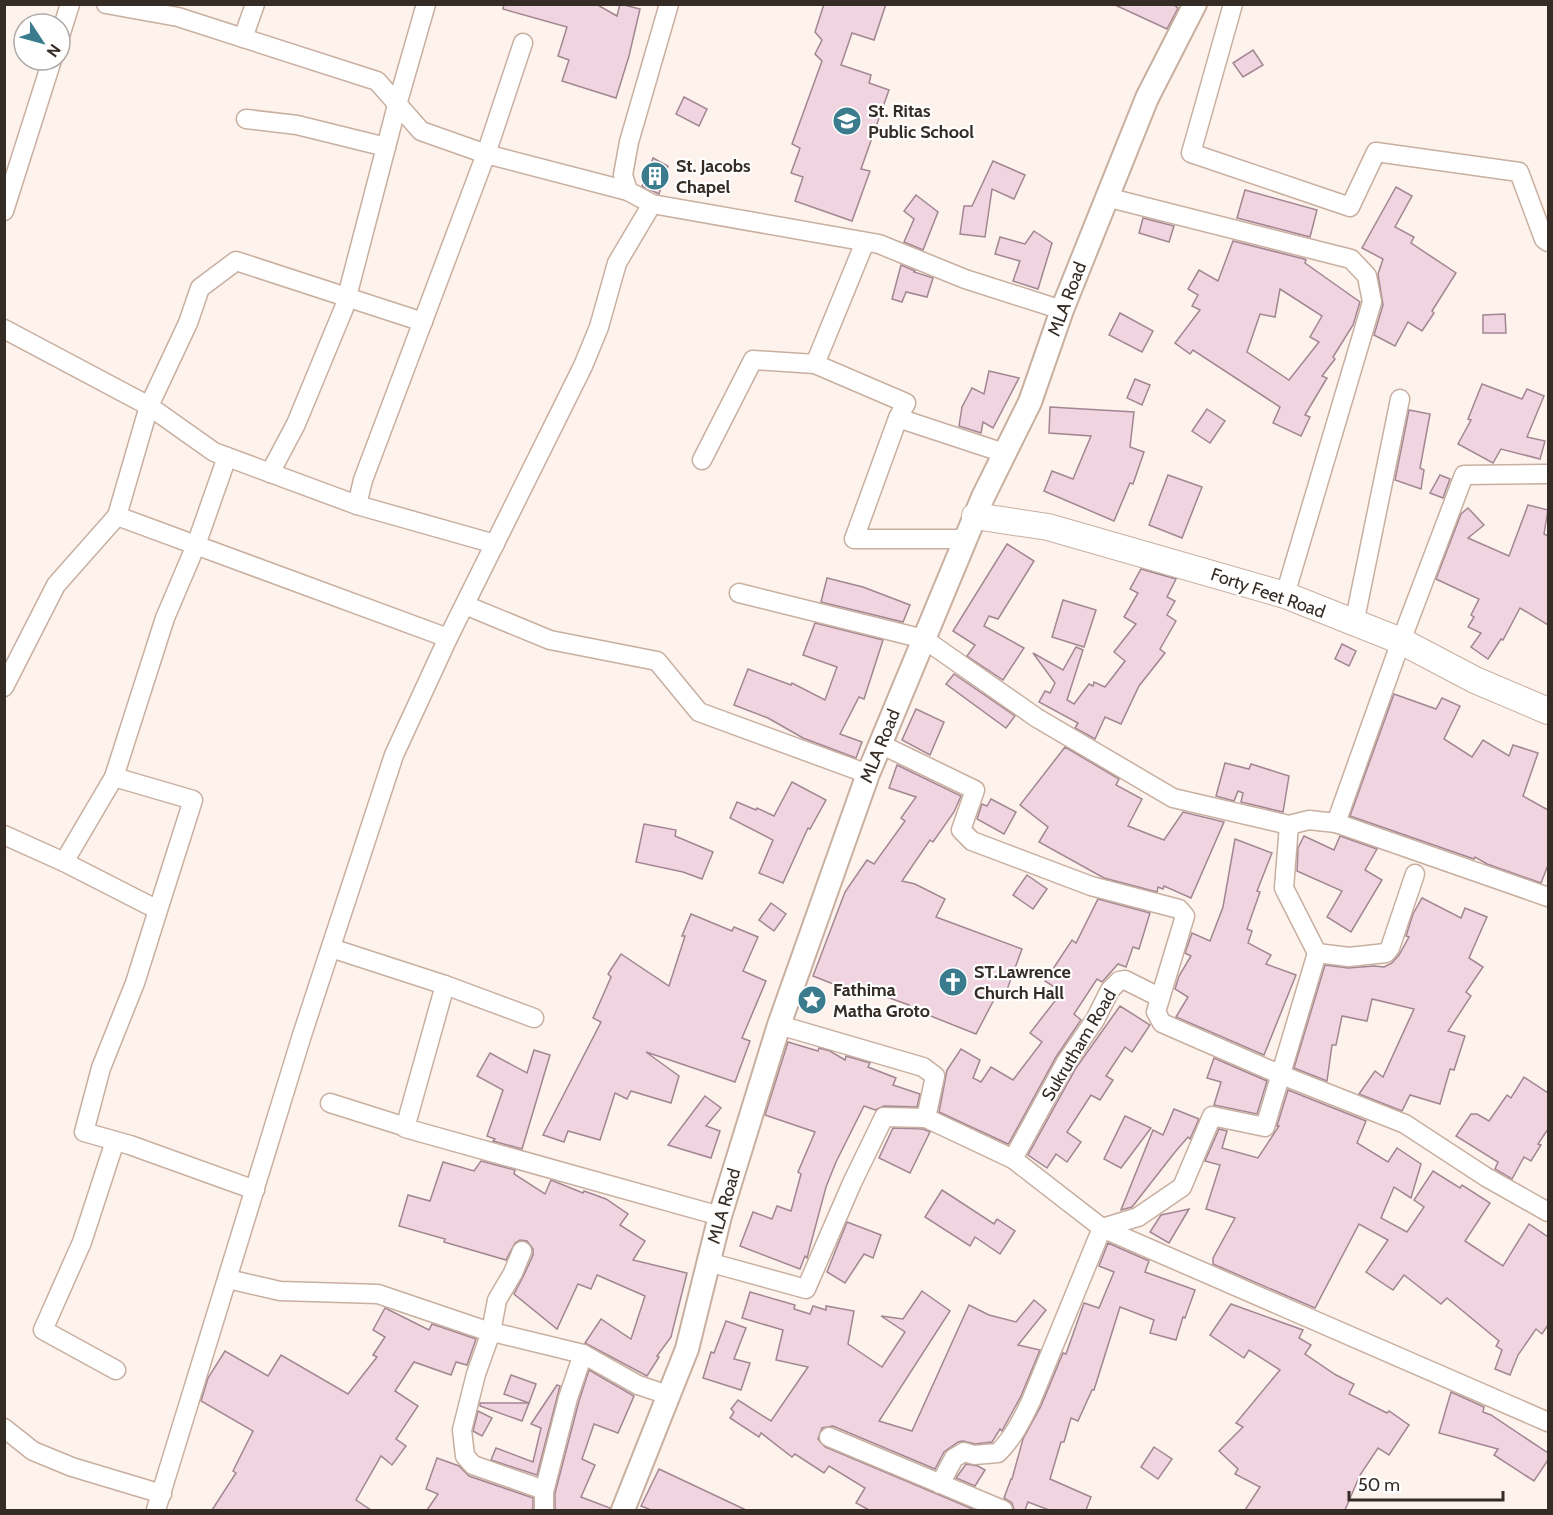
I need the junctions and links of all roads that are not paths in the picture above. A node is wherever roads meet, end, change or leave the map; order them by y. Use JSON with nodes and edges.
{"nodes":[{"id":1,"x":106,"y":4,"type":"edge"},
{"id":2,"x":255,"y":4,"type":"edge"},
{"id":3,"x":426,"y":4,"type":"edge"},
{"id":4,"x":669,"y":4,"type":"edge"},
{"id":5,"x":1195,"y":4,"type":"edge"},
{"id":6,"x":1233,"y":4,"type":"edge"},
{"id":7,"x":243,"y":38,"type":"junction"},
{"id":8,"x":523,"y":43,"type":"dead end"},
{"id":9,"x":48,"y":72,"type":"edge"},
{"id":10,"x":397,"y":105,"type":"junction"},
{"id":11,"x":246,"y":119,"type":"dead end"},
{"id":12,"x":386,"y":147,"type":"junction"},
{"id":13,"x":486,"y":154,"type":"junction"},
{"id":14,"x":628,"y":191,"type":"junction"},
{"id":15,"x":1106,"y":197,"type":"junction"},
{"id":16,"x":652,"y":204,"type":"junction"},
{"id":17,"x":4,"y":211,"type":"edge"},
{"id":18,"x":865,"y":242,"type":"junction"},
{"id":19,"x":1548,"y":242,"type":"edge"},
{"id":20,"x":347,"y":298,"type":"junction"},
{"id":21,"x":1062,"y":310,"type":"junction"},
{"id":22,"x":423,"y":322,"type":"junction"},
{"id":23,"x":4,"y":329,"type":"edge"},
{"id":24,"x":815,"y":364,"type":"junction"},
{"id":25,"x":1400,"y":399,"type":"dead end"},
{"id":26,"x":149,"y":406,"type":"junction"},
{"id":27,"x":898,"y":417,"type":"junction"},
{"id":28,"x":1004,"y":453,"type":"junction"},
{"id":29,"x":227,"y":457,"type":"junction"},
{"id":30,"x":702,"y":460,"type":"dead end"},
{"id":31,"x":270,"y":473,"type":"junction"},
{"id":32,"x":1548,"y":474,"type":"edge"},
{"id":33,"x":357,"y":505,"type":"junction"},
{"id":34,"x":117,"y":516,"type":"junction"},
{"id":35,"x":970,"y":527,"type":"junction"},
{"id":36,"x":495,"y":544,"type":"junction"},
{"id":37,"x":196,"y":545,"type":"junction"},
{"id":38,"x":739,"y":593,"type":"dead end"},
{"id":39,"x":1285,"y":595,"type":"junction"},
{"id":40,"x":465,"y":605,"type":"junction"},
{"id":41,"x":1354,"y":624,"type":"junction"},
{"id":42,"x":448,"y":638,"type":"junction"},
{"id":43,"x":924,"y":639,"type":"junction"},
{"id":44,"x":1401,"y":641,"type":"junction"},
{"id":45,"x":4,"y":687,"type":"edge"},
{"id":46,"x":1548,"y":711,"type":"edge"},
{"id":47,"x":880,"y":744,"type":"junction"},
{"id":48,"x":868,"y":774,"type":"junction"},
{"id":49,"x":114,"y":777,"type":"junction"},
{"id":50,"x":1336,"y":823,"type":"junction"},
{"id":51,"x":1289,"y":825,"type":"junction"},
{"id":52,"x":4,"y":835,"type":"edge"},
{"id":53,"x":64,"y":862,"type":"junction"},
{"id":54,"x":1415,"y":874,"type":"dead end"},
{"id":55,"x":1548,"y":897,"type":"edge"},
{"id":56,"x":158,"y":910,"type":"junction"},
{"id":57,"x":331,"y":948,"type":"junction"},
{"id":58,"x":1317,"y":953,"type":"junction"},
{"id":59,"x":445,"y":985,"type":"junction"},
{"id":60,"x":1159,"y":997,"type":"junction"},
{"id":61,"x":534,"y":1018,"type":"dead end"},
{"id":62,"x":779,"y":1025,"type":"junction"},
{"id":63,"x":1279,"y":1074,"type":"junction"},
{"id":64,"x":330,"y":1103,"type":"dead end"},
{"id":65,"x":926,"y":1119,"type":"junction"},
{"id":66,"x":406,"y":1127,"type":"junction"},
{"id":67,"x":115,"y":1141,"type":"junction"},
{"id":68,"x":1012,"y":1159,"type":"junction"},
{"id":69,"x":255,"y":1190,"type":"junction"},
{"id":70,"x":1548,"y":1212,"type":"edge"},
{"id":71,"x":720,"y":1216,"type":"junction"},
{"id":72,"x":1102,"y":1228,"type":"junction"},
{"id":73,"x":522,"y":1251,"type":"dead end"},
{"id":74,"x":708,"y":1262,"type":"junction"},
{"id":75,"x":228,"y":1279,"type":"junction"},
{"id":76,"x":492,"y":1332,"type":"junction"},
{"id":77,"x":583,"y":1354,"type":"junction"},
{"id":78,"x":116,"y":1370,"type":"dead end"},
{"id":79,"x":668,"y":1395,"type":"junction"},
{"id":80,"x":1548,"y":1422,"type":"edge"},
{"id":81,"x":4,"y":1428,"type":"edge"},
{"id":82,"x":829,"y":1437,"type":"dead end"},
{"id":83,"x":940,"y":1484,"type":"junction"},
{"id":84,"x":544,"y":1490,"type":"junction"},
{"id":85,"x":159,"y":1502,"type":"edge"},
{"id":86,"x":544,"y":1510,"type":"edge"},
{"id":87,"x":623,"y":1510,"type":"edge"},
{"id":88,"x":1003,"y":1510,"type":"edge"}],
"edges":[{"from":1,"to":7,"type":"street"},
{"from":2,"to":7,"type":"street"},
{"from":3,"to":10,"type":"street"},
{"from":4,"to":14,"type":"street"},
{"from":5,"to":15,"type":"street","name":"MLA Road"},
{"from":6,"to":19,"type":"street"},
{"from":7,"to":10,"type":"street"},
{"from":8,"to":13,"type":"street"},
{"from":9,"to":17,"type":"street"},
{"from":10,"to":12,"type":"street"},
{"from":10,"to":13,"type":"street"},
{"from":11,"to":12,"type":"street"},
{"from":12,"to":20,"type":"street"},
{"from":13,"to":14,"type":"street"},
{"from":13,"to":22,"type":"street"},
{"from":14,"to":16,"type":"street"},
{"from":15,"to":21,"type":"street","name":"MLA Road"},
{"from":15,"to":39,"type":"street"},
{"from":16,"to":18,"type":"street"},
{"from":16,"to":36,"type":"street"},
{"from":18,"to":21,"type":"street"},
{"from":18,"to":24,"type":"street"},
{"from":20,"to":22,"type":"street"},
{"from":20,"to":26,"type":"street"},
{"from":20,"to":31,"type":"street"},
{"from":21,"to":28,"type":"street","name":"MLA Road"},
{"from":22,"to":33,"type":"street"},
{"from":23,"to":26,"type":"street"},
{"from":24,"to":27,"type":"street"},
{"from":24,"to":30,"type":"street"},
{"from":25,"to":41,"type":"street"},
{"from":26,"to":29,"type":"street"},
{"from":26,"to":34,"type":"street"},
{"from":27,"to":28,"type":"street"},
{"from":27,"to":35,"type":"street"},
{"from":28,"to":35,"type":"street","name":"MLA Road"},
{"from":29,"to":31,"type":"street"},
{"from":29,"to":37,"type":"street"},
{"from":31,"to":33,"type":"street"},
{"from":32,"to":44,"type":"street"},
{"from":33,"to":36,"type":"street"},
{"from":34,"to":37,"type":"street"},
{"from":34,"to":45,"type":"street"},
{"from":35,"to":39,"type":"main road","name":"Forty Feet Road"},
{"from":35,"to":43,"type":"street","name":"MLA Road"},
{"from":36,"to":40,"type":"street"},
{"from":37,"to":42,"type":"street"},
{"from":37,"to":49,"type":"street"},
{"from":38,"to":43,"type":"street"},
{"from":39,"to":41,"type":"main road","name":"Forty Feet Road"},
{"from":40,"to":42,"type":"street"},
{"from":40,"to":48,"type":"street"},
{"from":41,"to":44,"type":"main road","name":"Forty Feet Road"},
{"from":42,"to":57,"type":"street"},
{"from":43,"to":47,"type":"street","name":"MLA Road"},
{"from":43,"to":51,"type":"street"},
{"from":44,"to":46,"type":"main road","name":"Forty Feet Road"},
{"from":44,"to":50,"type":"street"},
{"from":47,"to":48,"type":"street","name":"MLA Road"},
{"from":47,"to":60,"type":"street"},
{"from":48,"to":62,"type":"street","name":"MLA Road"},
{"from":49,"to":53,"type":"street"},
{"from":49,"to":56,"type":"street"},
{"from":50,"to":51,"type":"street"},
{"from":50,"to":55,"type":"street"},
{"from":51,"to":58,"type":"street"},
{"from":52,"to":53,"type":"street"},
{"from":53,"to":56,"type":"street"},
{"from":54,"to":58,"type":"street"},
{"from":56,"to":67,"type":"street"},
{"from":57,"to":59,"type":"street"},
{"from":57,"to":69,"type":"street"},
{"from":58,"to":63,"type":"street"},
{"from":59,"to":61,"type":"street"},
{"from":59,"to":66,"type":"street"},
{"from":60,"to":63,"type":"street"},
{"from":60,"to":68,"type":"street","name":"Sukrutham Road"},
{"from":62,"to":65,"type":"street"},
{"from":62,"to":71,"type":"street","name":"MLA Road"},
{"from":63,"to":70,"type":"street"},
{"from":63,"to":72,"type":"street"},
{"from":64,"to":66,"type":"street"},
{"from":65,"to":68,"type":"street"},
{"from":65,"to":74,"type":"street"},
{"from":66,"to":71,"type":"street"},
{"from":67,"to":69,"type":"street"},
{"from":67,"to":78,"type":"street"},
{"from":68,"to":72,"type":"street"},
{"from":69,"to":75,"type":"street"},
{"from":71,"to":74,"type":"street","name":"MLA Road"},
{"from":72,"to":80,"type":"street"},
{"from":72,"to":83,"type":"street"},
{"from":73,"to":76,"type":"street"},
{"from":74,"to":79,"type":"street","name":"MLA Road"},
{"from":75,"to":76,"type":"street"},
{"from":75,"to":85,"type":"street"},
{"from":76,"to":77,"type":"street"},
{"from":76,"to":84,"type":"street"},
{"from":77,"to":79,"type":"street"},
{"from":77,"to":84,"type":"street"},
{"from":79,"to":87,"type":"street","name":"MLA Road"},
{"from":81,"to":85,"type":"street"},
{"from":82,"to":83,"type":"street"},
{"from":83,"to":88,"type":"street"},
{"from":84,"to":86,"type":"street"}]}
